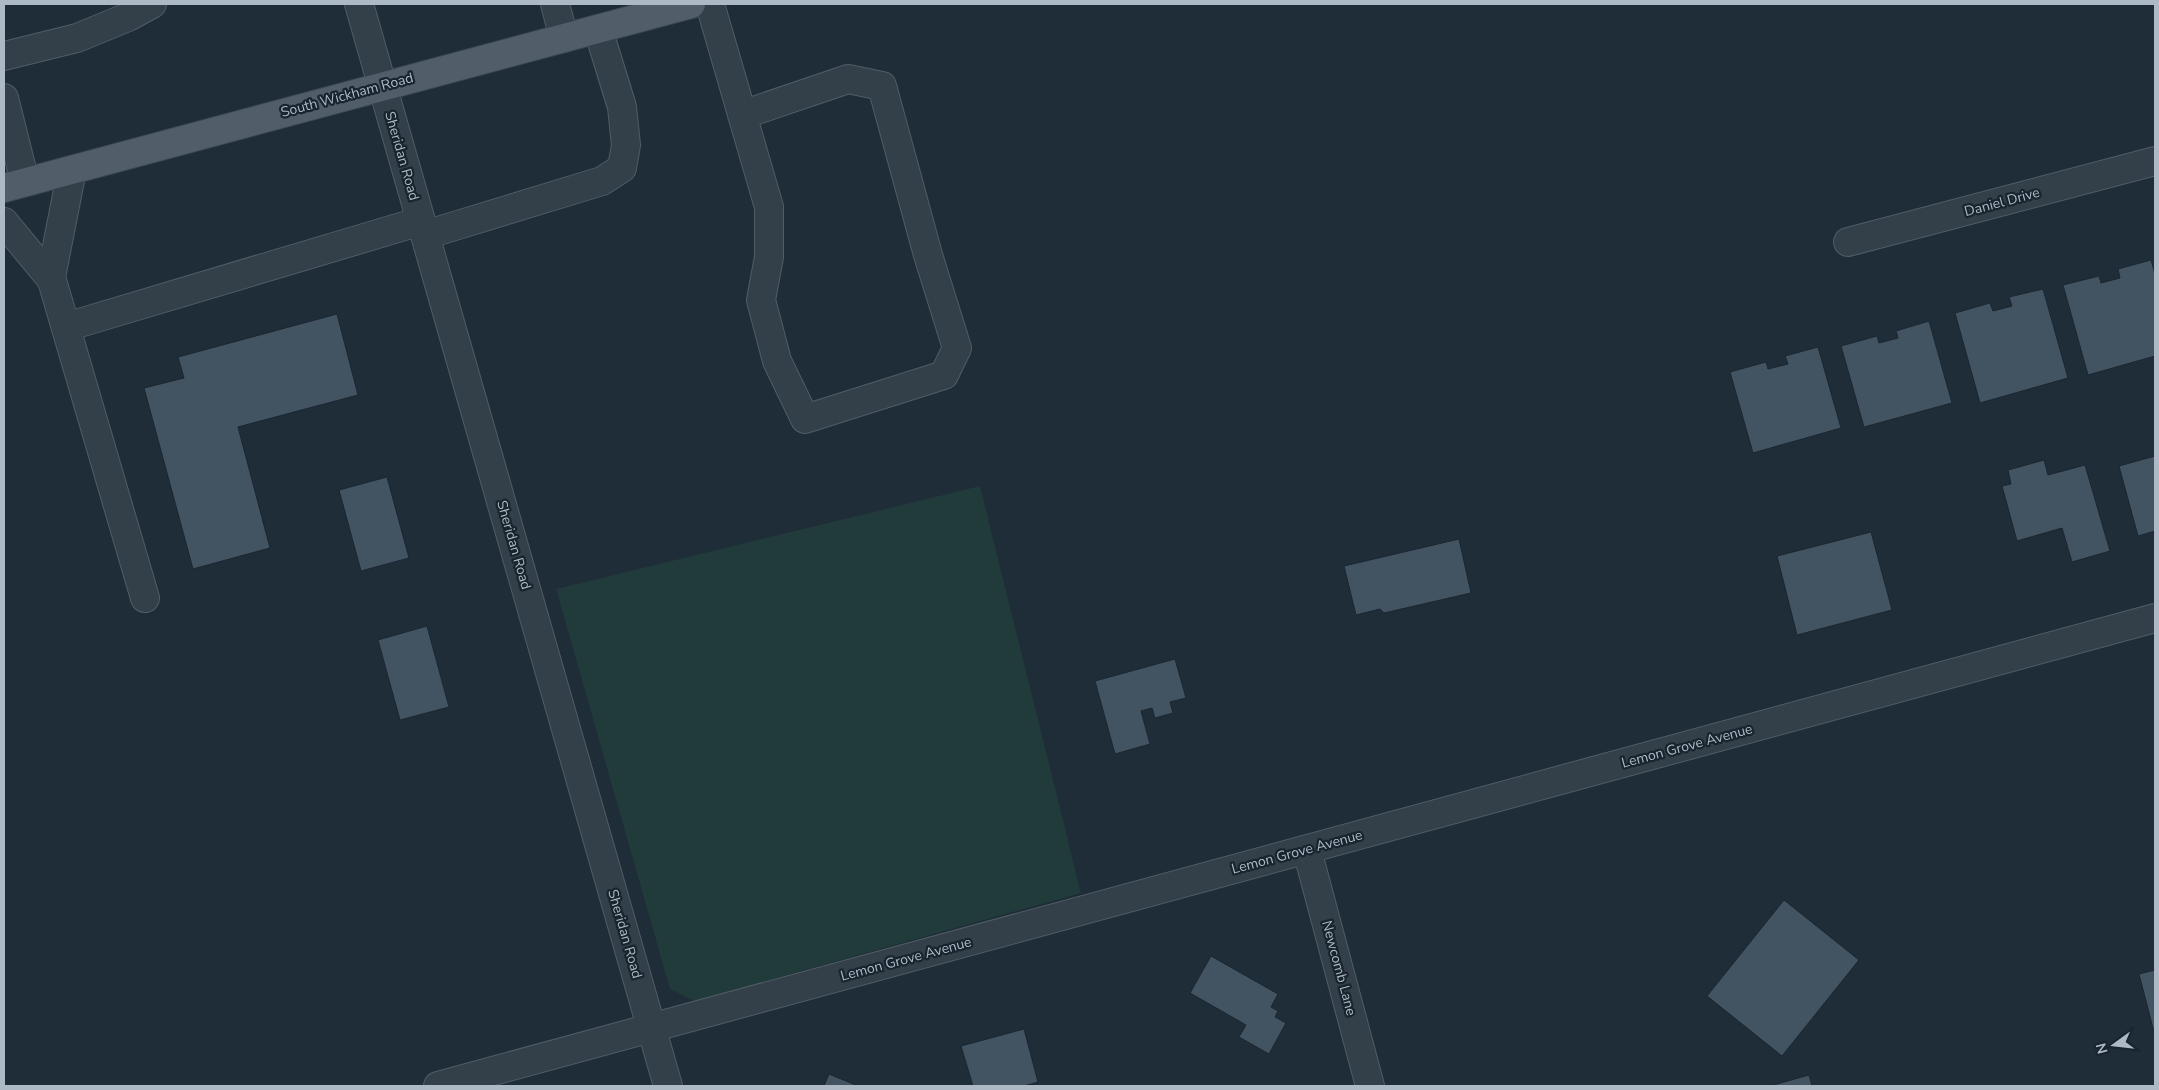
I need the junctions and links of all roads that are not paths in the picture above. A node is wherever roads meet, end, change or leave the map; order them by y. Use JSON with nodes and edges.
{"nodes":[{"id":1,"x":152,"y":4,"type":"edge"},
{"id":2,"x":359,"y":4,"type":"edge"},
{"id":3,"x":555,"y":4,"type":"edge"},
{"id":4,"x":691,"y":4,"type":"edge"},
{"id":5,"x":710,"y":4,"type":"edge"},
{"id":6,"x":598,"y":29,"type":"junction"},
{"id":7,"x":564,"y":38,"type":"junction"},
{"id":8,"x":4,"y":56,"type":"edge"},
{"id":9,"x":382,"y":86,"type":"junction"},
{"id":10,"x":4,"y":98,"type":"edge"},
{"id":11,"x":742,"y":115,"type":"junction"},
{"id":12,"x":2155,"y":161,"type":"edge"},
{"id":13,"x":72,"y":170,"type":"junction"},
{"id":14,"x":15,"y":185,"type":"edge"},
{"id":15,"x":4,"y":222,"type":"edge"},
{"id":16,"x":423,"y":228,"type":"junction"},
{"id":17,"x":1848,"y":242,"type":"dead end"},
{"id":18,"x":51,"y":277,"type":"junction"},
{"id":19,"x":66,"y":327,"type":"junction"},
{"id":20,"x":144,"y":598,"type":"dead end"},
{"id":21,"x":2155,"y":618,"type":"edge"},
{"id":22,"x":1307,"y":850,"type":"junction"},
{"id":23,"x":652,"y":1028,"type":"junction"},
{"id":24,"x":438,"y":1086,"type":"edge"},
{"id":25,"x":668,"y":1086,"type":"edge"},
{"id":26,"x":1370,"y":1086,"type":"edge"}],
"edges":[{"from":1,"to":8,"type":"street"},
{"from":2,"to":9,"type":"street","name":"Sheridan Road"},
{"from":3,"to":7,"type":"street"},
{"from":4,"to":6,"type":"main road","name":"South Wickham Road"},
{"from":5,"to":11,"type":"street"},
{"from":6,"to":7,"type":"main road","name":"South Wickham Road"},
{"from":6,"to":16,"type":"street"},
{"from":7,"to":9,"type":"main road","name":"South Wickham Road"},
{"from":9,"to":13,"type":"main road","name":"South Wickham Road"},
{"from":9,"to":16,"type":"street","name":"Sheridan Road"},
{"from":10,"to":14,"type":"street"},
{"from":11,"to":11,"type":"street"},
{"from":12,"to":17,"type":"street","name":"Daniel Drive"},
{"from":13,"to":14,"type":"main road","name":"South Wickham Road"},
{"from":13,"to":18,"type":"street"},
{"from":15,"to":18,"type":"street"},
{"from":16,"to":19,"type":"street"},
{"from":16,"to":23,"type":"street","name":"Sheridan Road"},
{"from":18,"to":19,"type":"street"},
{"from":19,"to":20,"type":"street"},
{"from":21,"to":22,"type":"street","name":"Lemon Grove Avenue"},
{"from":22,"to":23,"type":"street","name":"Lemon Grove Avenue"},
{"from":22,"to":26,"type":"street","name":"Newcomb Lane"},
{"from":23,"to":24,"type":"street","name":"Lemon Grove Avenue"},
{"from":23,"to":25,"type":"street","name":"Sheridan Road"}]}
